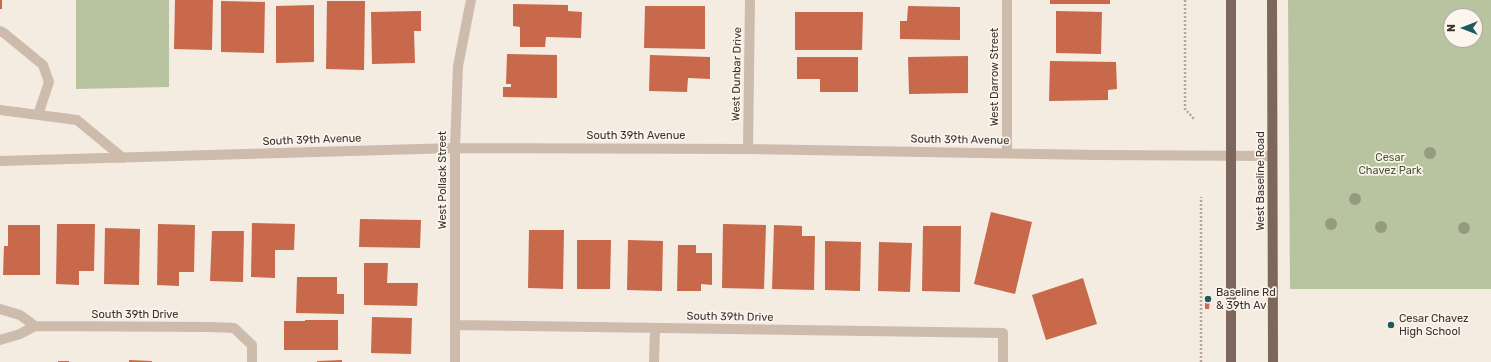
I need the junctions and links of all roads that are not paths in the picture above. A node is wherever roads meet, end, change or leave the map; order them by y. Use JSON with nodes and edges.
{"nodes":[{"id":1,"x":471,"y":0,"type":"edge"},
{"id":2,"x":750,"y":0,"type":"edge"},
{"id":3,"x":1007,"y":0,"type":"edge"},
{"id":4,"x":1230,"y":0,"type":"edge"},
{"id":5,"x":1272,"y":0,"type":"edge"},
{"id":6,"x":0,"y":32,"type":"edge"},
{"id":7,"x":0,"y":110,"type":"edge"},
{"id":8,"x":38,"y":115,"type":"junction"},
{"id":9,"x":455,"y":148,"type":"junction"},
{"id":10,"x":748,"y":149,"type":"junction"},
{"id":11,"x":1007,"y":153,"type":"junction"},
{"id":12,"x":1231,"y":155,"type":"junction"},
{"id":13,"x":1272,"y":156,"type":"junction"},
{"id":14,"x":123,"y":158,"type":"junction"},
{"id":15,"x":0,"y":161,"type":"edge"},
{"id":16,"x":0,"y":309,"type":"edge"},
{"id":17,"x":456,"y":325,"type":"junction"},
{"id":18,"x":35,"y":326,"type":"junction"},
{"id":19,"x":655,"y":328,"type":"junction"},
{"id":20,"x":0,"y":340,"type":"edge"},
{"id":21,"x":252,"y":362,"type":"edge"},
{"id":22,"x":455,"y":362,"type":"edge"},
{"id":23,"x":654,"y":362,"type":"edge"},
{"id":24,"x":1003,"y":362,"type":"edge"},
{"id":25,"x":1231,"y":362,"type":"edge"},
{"id":26,"x":1273,"y":362,"type":"edge"}],
"edges":[{"from":1,"to":9,"type":"street","name":"West Pollack Street"},
{"from":2,"to":10,"type":"street","name":"West Dunbar Drive"},
{"from":3,"to":11,"type":"street","name":"West Darrow Street"},
{"from":4,"to":12,"type":"main road"},
{"from":5,"to":13,"type":"main road","name":"West Baseline Road"},
{"from":6,"to":8,"type":"street"},
{"from":7,"to":8,"type":"street"},
{"from":8,"to":14,"type":"street"},
{"from":9,"to":10,"type":"street","name":"South 39th Avenue"},
{"from":9,"to":14,"type":"street","name":"South 39th Avenue"},
{"from":9,"to":17,"type":"street","name":"West Pollack Street"},
{"from":10,"to":11,"type":"street","name":"South 39th Avenue"},
{"from":11,"to":12,"type":"street","name":"South 39th Avenue"},
{"from":12,"to":13,"type":"street","name":"South 39th Avenue"},
{"from":12,"to":25,"type":"main road"},
{"from":13,"to":26,"type":"main road","name":"West Baseline Road"},
{"from":14,"to":15,"type":"street","name":"South 39th Avenue"},
{"from":16,"to":18,"type":"street"},
{"from":17,"to":19,"type":"street","name":"South 39th Drive"},
{"from":17,"to":22,"type":"street","name":"West Pollack Street"},
{"from":18,"to":20,"type":"street","name":"South 39th Drive"},
{"from":18,"to":21,"type":"street","name":"South 39th Drive"},
{"from":19,"to":23,"type":"street"},
{"from":19,"to":24,"type":"street","name":"South 39th Drive"}]}
